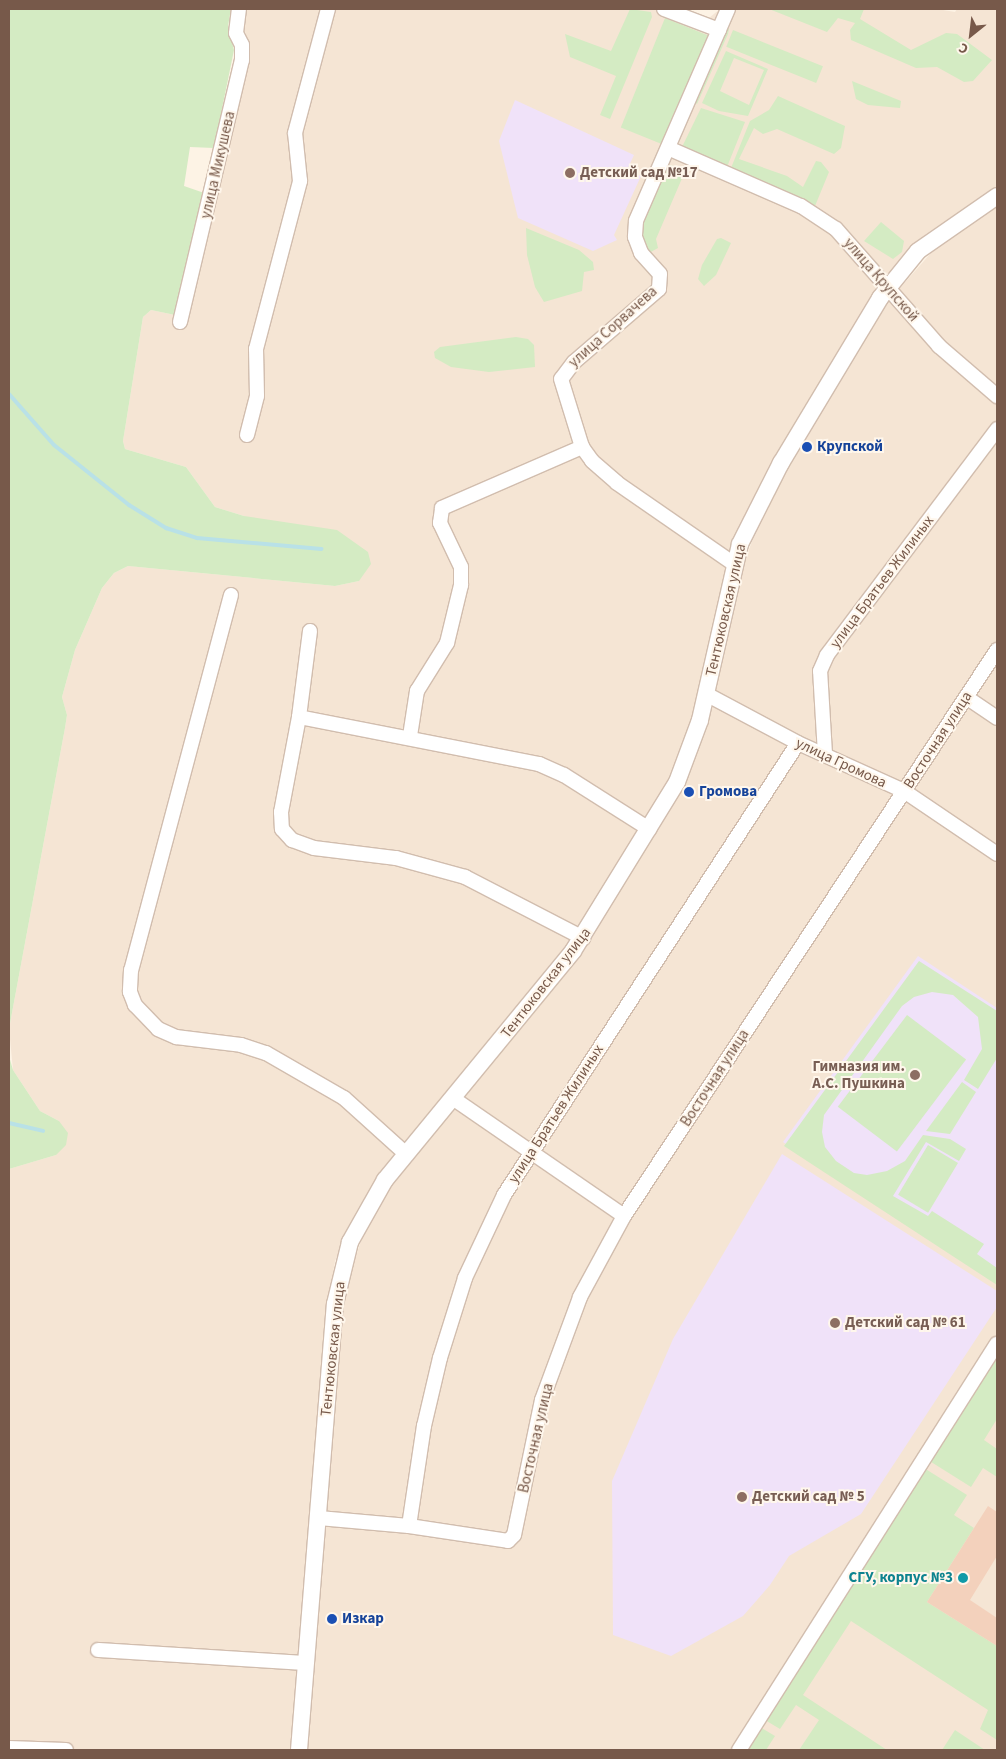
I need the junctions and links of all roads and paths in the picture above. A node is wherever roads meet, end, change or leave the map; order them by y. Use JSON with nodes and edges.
{"nodes":[{"id":1,"x":239,"y":9,"type":"edge"},
{"id":2,"x":328,"y":9,"type":"edge"},
{"id":3,"x":664,"y":9,"type":"edge"},
{"id":4,"x":728,"y":9,"type":"edge"},
{"id":5,"x":719,"y":30,"type":"junction"},
{"id":6,"x":668,"y":148,"type":"junction"},
{"id":7,"x":997,"y":196,"type":"edge"},
{"id":8,"x":889,"y":286,"type":"junction"},
{"id":9,"x":180,"y":322,"type":"dead end"},
{"id":10,"x":997,"y":396,"type":"edge"},
{"id":11,"x":997,"y":429,"type":"edge"},
{"id":12,"x":247,"y":435,"type":"dead end"},
{"id":13,"x":582,"y":447,"type":"junction"},
{"id":14,"x":734,"y":564,"type":"junction"},
{"id":15,"x":230,"y":596,"type":"dead end"},
{"id":16,"x":310,"y":631,"type":"dead end"},
{"id":17,"x":997,"y":650,"type":"edge"},
{"id":18,"x":706,"y":694,"type":"junction"},
{"id":19,"x":966,"y":697,"type":"junction"},
{"id":20,"x":299,"y":717,"type":"junction"},
{"id":21,"x":997,"y":718,"type":"edge"},
{"id":22,"x":410,"y":736,"type":"junction"},
{"id":23,"x":798,"y":744,"type":"junction"},
{"id":24,"x":825,"y":754,"type":"junction"},
{"id":25,"x":904,"y":792,"type":"junction"},
{"id":26,"x":649,"y":830,"type":"junction"},
{"id":27,"x":997,"y":854,"type":"edge"},
{"id":28,"x":583,"y":938,"type":"junction"},
{"id":29,"x":454,"y":1099,"type":"junction"},
{"id":30,"x":530,"y":1153,"type":"junction"},
{"id":31,"x":406,"y":1154,"type":"junction"},
{"id":32,"x":624,"y":1216,"type":"junction"},
{"id":33,"x":997,"y":1344,"type":"edge"},
{"id":34,"x":318,"y":1518,"type":"junction"},
{"id":35,"x":409,"y":1526,"type":"junction"},
{"id":36,"x":98,"y":1650,"type":"dead end"},
{"id":37,"x":306,"y":1663,"type":"junction"},
{"id":38,"x":9,"y":1748,"type":"edge"},
{"id":39,"x":66,"y":1750,"type":"edge"},
{"id":40,"x":299,"y":1750,"type":"edge"},
{"id":41,"x":739,"y":1750,"type":"edge"}],
"edges":[{"from":1,"to":9,"type":"street","name":"улица Микушева"},
{"from":2,"to":12,"type":"street"},
{"from":3,"to":5,"type":"street"},
{"from":4,"to":5,"type":"street","name":"улица Сорвачева"},
{"from":5,"to":6,"type":"street","name":"улица Сорвачева"},
{"from":6,"to":8,"type":"street","name":"улица Крупской"},
{"from":6,"to":13,"type":"street","name":"улица Сорвачева"},
{"from":7,"to":8,"type":"street","name":"Тентюковская улица"},
{"from":8,"to":10,"type":"street","name":"улица Крупской"},
{"from":8,"to":14,"type":"street","name":"Тентюковская улица"},
{"from":11,"to":24,"type":"street","name":"улица Братьев Жилиных"},
{"from":13,"to":14,"type":"street","name":"улица Сорвачева"},
{"from":13,"to":22,"type":"street"},
{"from":14,"to":18,"type":"street","name":"Тентюковская улица"},
{"from":15,"to":31,"type":"street"},
{"from":16,"to":20,"type":"street"},
{"from":17,"to":19,"type":"street","name":"Восточная улица"},
{"from":18,"to":23,"type":"street","name":"улица Громова"},
{"from":18,"to":26,"type":"street","name":"Тентюковская улица"},
{"from":19,"to":21,"type":"street"},
{"from":19,"to":25,"type":"street","name":"Восточная улица"},
{"from":20,"to":22,"type":"street"},
{"from":20,"to":28,"type":"street"},
{"from":22,"to":26,"type":"street"},
{"from":23,"to":24,"type":"street","name":"улица Громова"},
{"from":23,"to":30,"type":"street","name":"улица Братьев Жилиных"},
{"from":24,"to":25,"type":"street","name":"улица Громова"},
{"from":25,"to":27,"type":"street","name":"улица Громова"},
{"from":25,"to":32,"type":"street","name":"Восточная улица"},
{"from":26,"to":28,"type":"street","name":"Тентюковская улица"},
{"from":28,"to":29,"type":"street","name":"Тентюковская улица"},
{"from":29,"to":30,"type":"street"},
{"from":29,"to":31,"type":"street","name":"Тентюковская улица"},
{"from":30,"to":32,"type":"street"},
{"from":30,"to":35,"type":"street","name":"улица Братьев Жилиных"},
{"from":31,"to":34,"type":"street","name":"Тентюковская улица"},
{"from":32,"to":35,"type":"street","name":"Восточная улица"},
{"from":33,"to":41,"type":"street"},
{"from":34,"to":35,"type":"street"},
{"from":34,"to":37,"type":"street","name":"Тентюковская улица"},
{"from":36,"to":37,"type":"street"},
{"from":37,"to":40,"type":"street","name":"Тентюковская улица"},
{"from":38,"to":39,"type":"street"}]}
